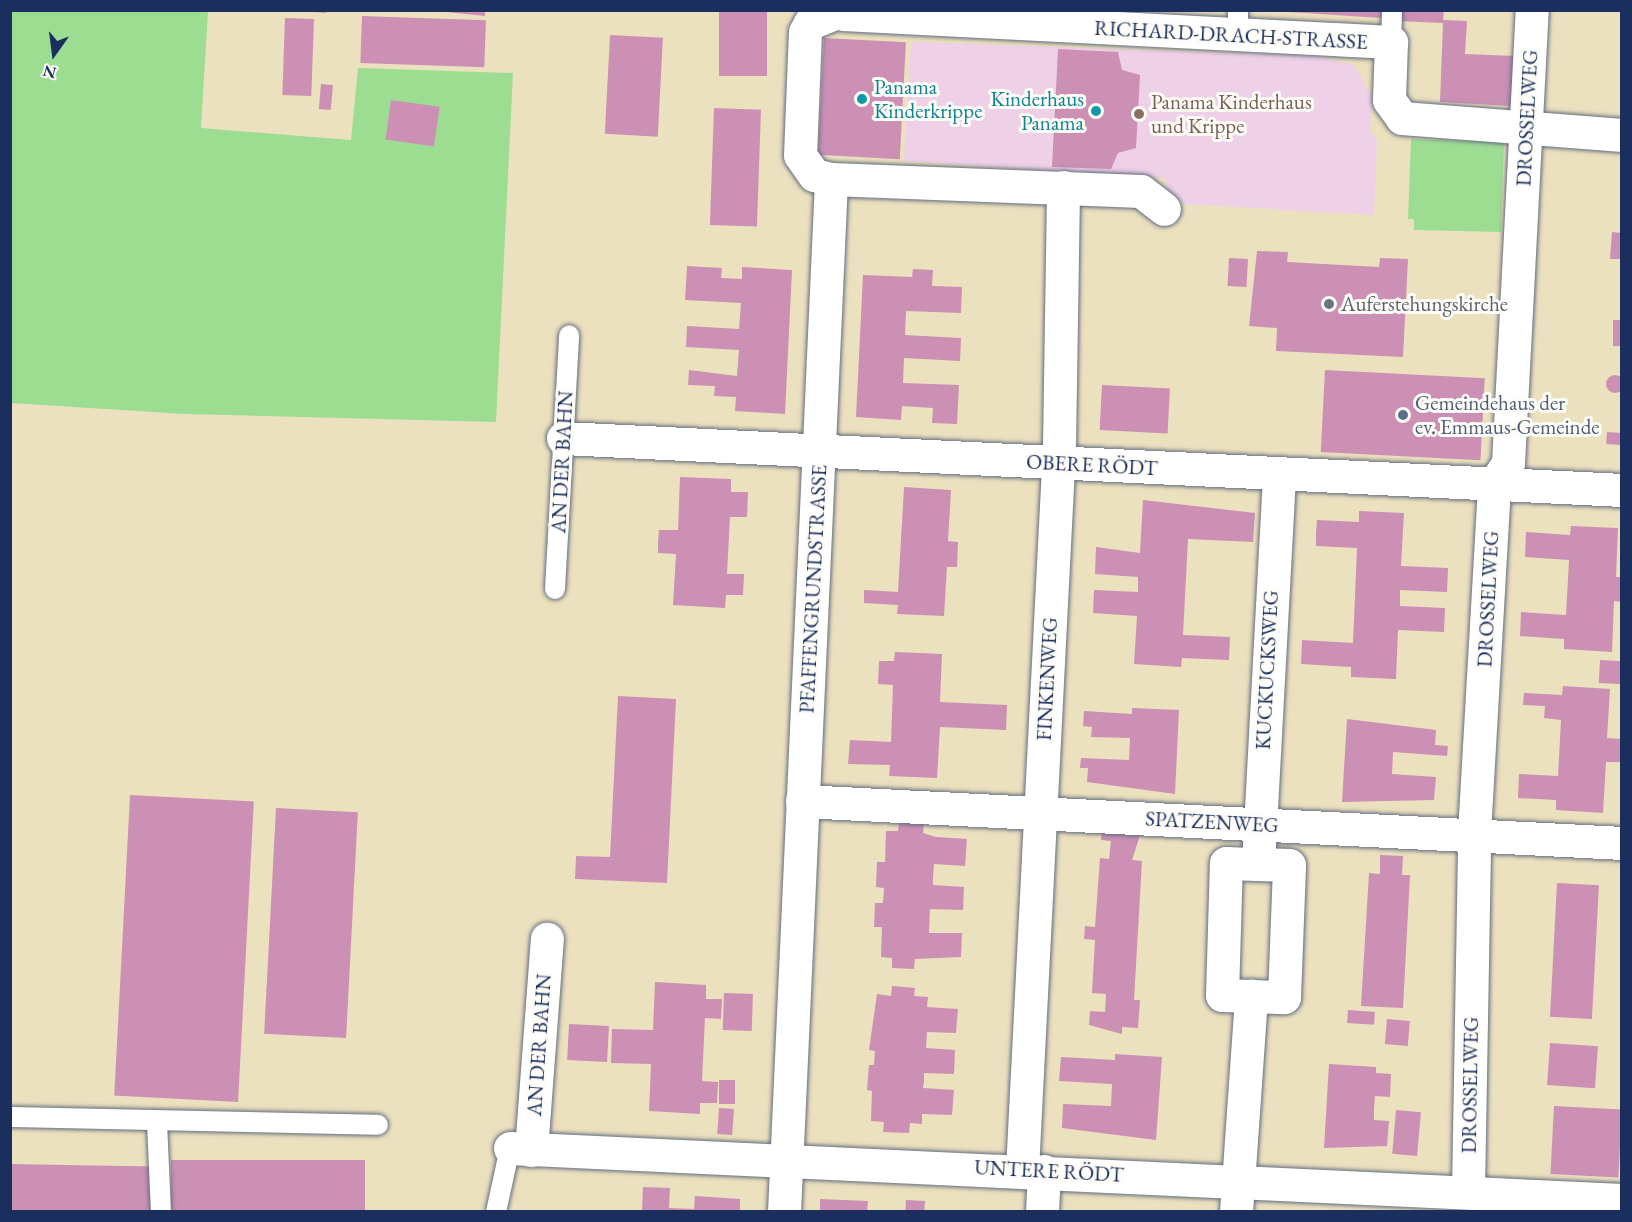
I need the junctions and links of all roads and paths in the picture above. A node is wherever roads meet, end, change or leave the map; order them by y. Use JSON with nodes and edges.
{"nodes":[{"id":1,"x":1532,"y":10,"type":"edge"},
{"id":2,"x":843,"y":12,"type":"edge"},
{"id":3,"x":1079,"y":20,"type":"edge"},
{"id":4,"x":1238,"y":23,"type":"edge"},
{"id":5,"x":1392,"y":26,"type":"edge"},
{"id":6,"x":1526,"y":130,"type":"junction"},
{"id":7,"x":1622,"y":135,"type":"edge"},
{"id":8,"x":831,"y":179,"type":"junction"},
{"id":9,"x":1063,"y":187,"type":"junction"},
{"id":10,"x":1164,"y":209,"type":"dead end"},
{"id":11,"x":569,"y":335,"type":"dead end"},
{"id":12,"x":563,"y":438,"type":"junction"},
{"id":13,"x":820,"y":451,"type":"junction"},
{"id":14,"x":1058,"y":464,"type":"junction"},
{"id":15,"x":1279,"y":475,"type":"junction"},
{"id":16,"x":1494,"y":484,"type":"junction"},
{"id":17,"x":1622,"y":490,"type":"edge"},
{"id":18,"x":555,"y":589,"type":"dead end"},
{"id":19,"x":802,"y":801,"type":"junction"},
{"id":20,"x":1040,"y":814,"type":"junction"},
{"id":21,"x":1259,"y":825,"type":"junction"},
{"id":22,"x":1474,"y":833,"type":"junction"},
{"id":23,"x":1622,"y":843,"type":"edge"},
{"id":24,"x":1258,"y":864,"type":"junction"},
{"id":25,"x":547,"y":939,"type":"dead end"},
{"id":26,"x":1251,"y":996,"type":"junction"},
{"id":27,"x":10,"y":1117,"type":"edge"},
{"id":28,"x":157,"y":1122,"type":"junction"},
{"id":29,"x":378,"y":1125,"type":"dead end"},
{"id":30,"x":520,"y":1149,"type":"junction"},
{"id":31,"x":786,"y":1158,"type":"junction"},
{"id":32,"x":1033,"y":1170,"type":"junction"},
{"id":33,"x":1467,"y":1192,"type":"junction"},
{"id":34,"x":1237,"y":1196,"type":"edge"},
{"id":35,"x":1622,"y":1200,"type":"edge"},
{"id":36,"x":1588,"y":1205,"type":"edge"},
{"id":37,"x":161,"y":1212,"type":"edge"},
{"id":38,"x":496,"y":1212,"type":"edge"},
{"id":39,"x":784,"y":1212,"type":"edge"},
{"id":40,"x":1042,"y":1212,"type":"edge"}],
"edges":[{"from":1,"to":6,"type":"street","name":"DROSSELWEG"},
{"from":2,"to":3,"type":"street","name":"RICHARD-DRACH-STRASSE"},
{"from":2,"to":8,"type":"street"},
{"from":3,"to":4,"type":"street","name":"RICHARD-DRACH-STRASSE"},
{"from":4,"to":5,"type":"street","name":"RICHARD-DRACH-STRASSE"},
{"from":5,"to":6,"type":"street","name":"RICHARD-DRACH-STRASSE"},
{"from":6,"to":7,"type":"street","name":"RICHARD-DRACH-STRASSE"},
{"from":6,"to":16,"type":"street","name":"DROSSELWEG"},
{"from":8,"to":9,"type":"street"},
{"from":8,"to":13,"type":"street","name":"PFAFFENGRUNDSTRASSE"},
{"from":9,"to":10,"type":"street"},
{"from":9,"to":14,"type":"street","name":"FINKENWEG"},
{"from":11,"to":12,"type":"lane","name":"AN DER BAHN"},
{"from":12,"to":13,"type":"street","name":"OBERE RÖDT"},
{"from":12,"to":18,"type":"lane","name":"AN DER BAHN"},
{"from":13,"to":14,"type":"street","name":"OBERE RÖDT"},
{"from":13,"to":19,"type":"street","name":"PFAFFENGRUNDSTRASSE"},
{"from":14,"to":15,"type":"street","name":"OBERE RÖDT"},
{"from":14,"to":20,"type":"street","name":"FINKENWEG"},
{"from":15,"to":16,"type":"street","name":"OBERE RÖDT"},
{"from":15,"to":21,"type":"street","name":"KUCKUCKSWEG"},
{"from":16,"to":17,"type":"street","name":"OBERE RÖDT"},
{"from":16,"to":22,"type":"street","name":"DROSSELWEG"},
{"from":19,"to":20,"type":"street","name":"SPATZENWEG"},
{"from":19,"to":31,"type":"street","name":"PFAFFENGRUNDSTRASSE"},
{"from":20,"to":21,"type":"street","name":"SPATZENWEG"},
{"from":20,"to":32,"type":"street","name":"FINKENWEG"},
{"from":21,"to":22,"type":"street","name":"SPATZENWEG"},
{"from":21,"to":24,"type":"street","name":"KUCKUCKSWEG"},
{"from":22,"to":23,"type":"street","name":"SPATZENWEG"},
{"from":22,"to":33,"type":"street","name":"DROSSELWEG"},
{"from":24,"to":26,"type":"street"},
{"from":24,"to":26,"type":"street"},
{"from":25,"to":30,"type":"street","name":"AN DER BAHN"},
{"from":26,"to":34,"type":"street"},
{"from":27,"to":28,"type":"lane"},
{"from":28,"to":29,"type":"lane"},
{"from":28,"to":37,"type":"lane"},
{"from":30,"to":31,"type":"street","name":"UNTERE RÖDT"},
{"from":30,"to":38,"type":"lane"},
{"from":31,"to":32,"type":"street","name":"UNTERE RÖDT"},
{"from":31,"to":39,"type":"street","name":"PFAFFENGRUNDSTRASSE"},
{"from":32,"to":34,"type":"street","name":"UNTERE RÖDT"},
{"from":32,"to":40,"type":"street","name":"FINKENWEG"},
{"from":33,"to":34,"type":"street","name":"UNTERE RÖDT"},
{"from":33,"to":36,"type":"street","name":"UNTERE RÖDT"},
{"from":35,"to":36,"type":"street","name":"UNTERE RÖDT"}]}
